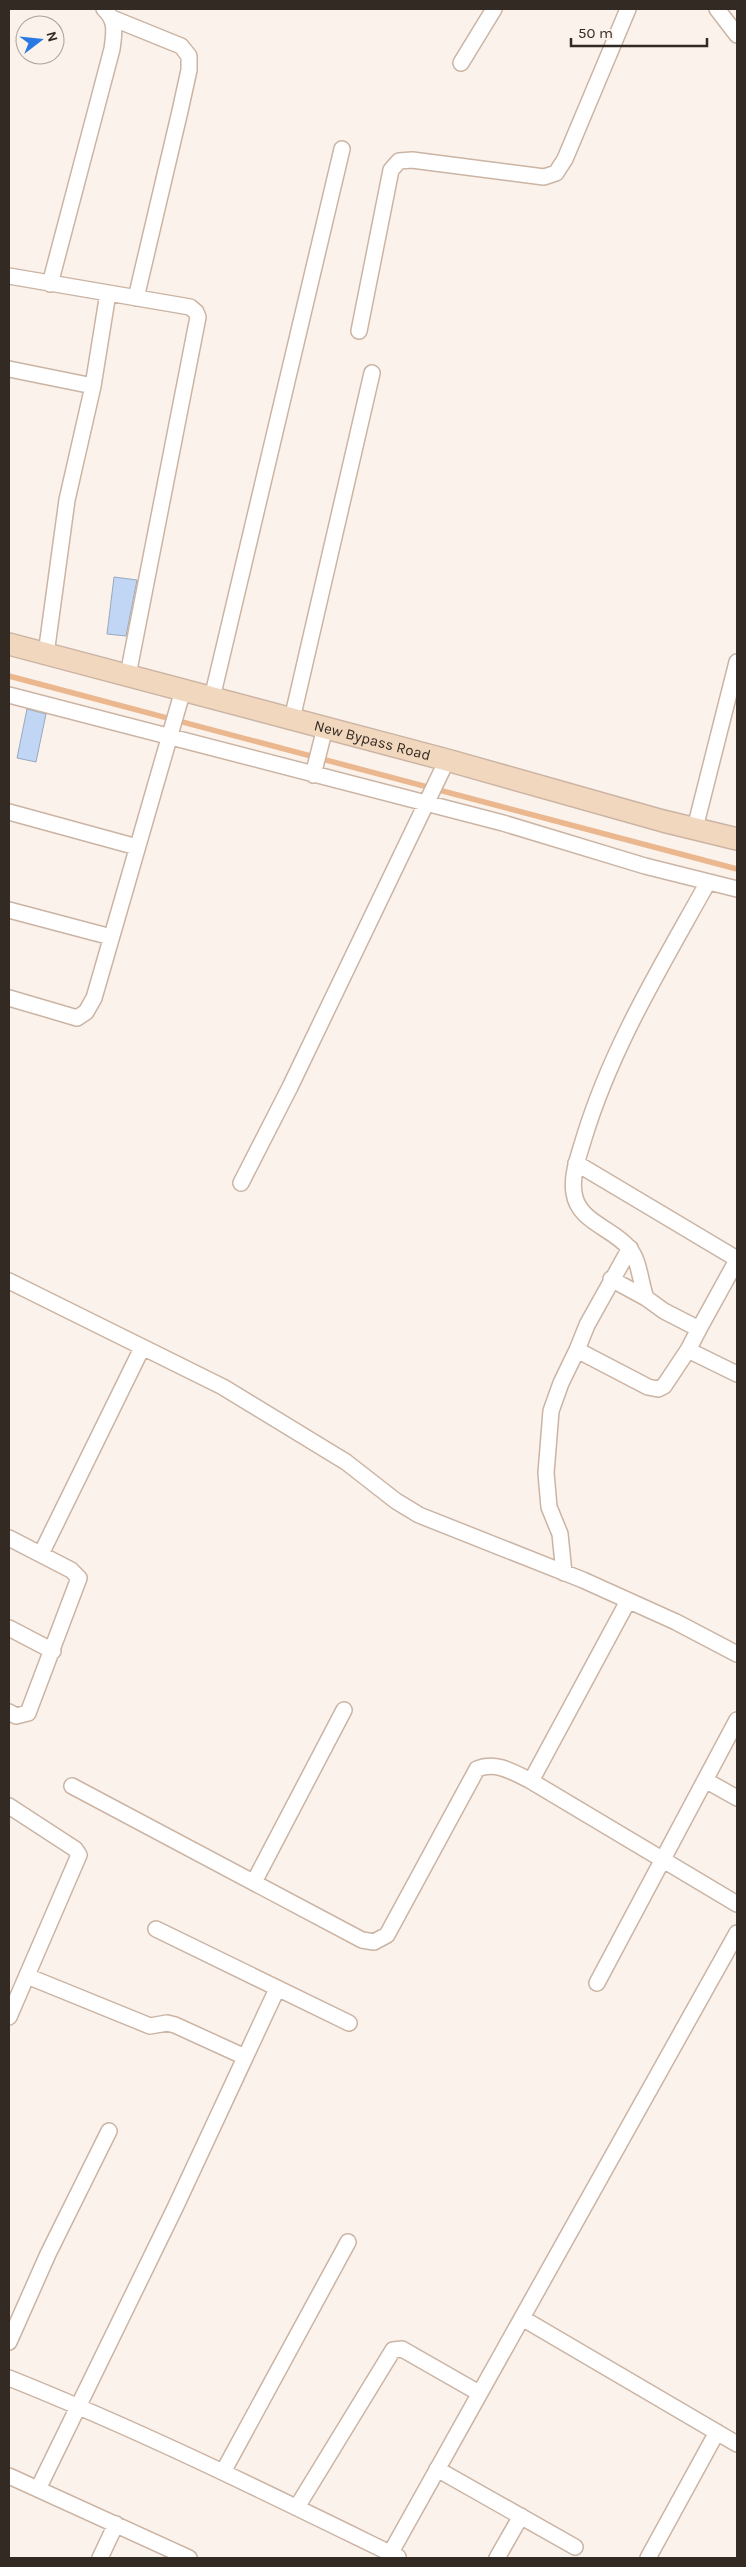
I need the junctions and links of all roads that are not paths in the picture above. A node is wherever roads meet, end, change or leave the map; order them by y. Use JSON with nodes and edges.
{"nodes":[{"id":1,"x":494,"y":9,"type":"edge"},
{"id":2,"x":628,"y":9,"type":"edge"},
{"id":3,"x":717,"y":9,"type":"edge"},
{"id":4,"x":108,"y":13,"type":"edge"},
{"id":5,"x":737,"y":35,"type":"edge"},
{"id":6,"x":461,"y":63,"type":"dead end"},
{"id":7,"x":342,"y":149,"type":"dead end"},
{"id":8,"x":9,"y":276,"type":"edge"},
{"id":9,"x":50,"y":284,"type":"junction"},
{"id":10,"x":108,"y":294,"type":"junction"},
{"id":11,"x":136,"y":298,"type":"junction"},
{"id":12,"x":359,"y":331,"type":"dead end"},
{"id":13,"x":9,"y":369,"type":"edge"},
{"id":14,"x":372,"y":373,"type":"dead end"},
{"id":15,"x":93,"y":386,"type":"junction"},
{"id":16,"x":9,"y":644,"type":"edge"},
{"id":17,"x":46,"y":654,"type":"junction"},
{"id":18,"x":737,"y":662,"type":"edge"},
{"id":19,"x":128,"y":675,"type":"junction"},
{"id":20,"x":183,"y":690,"type":"junction"},
{"id":21,"x":9,"y":695,"type":"edge"},
{"id":22,"x":212,"y":698,"type":"junction"},
{"id":23,"x":292,"y":719,"type":"junction"},
{"id":24,"x":171,"y":726,"type":"junction"},
{"id":25,"x":325,"y":728,"type":"junction"},
{"id":26,"x":447,"y":760,"type":"junction"},
{"id":27,"x":316,"y":763,"type":"junction"},
{"id":28,"x":431,"y":793,"type":"junction"},
{"id":29,"x":9,"y":812,"type":"edge"},
{"id":30,"x":695,"y":828,"type":"junction"},
{"id":31,"x":737,"y":839,"type":"edge"},
{"id":32,"x":137,"y":847,"type":"junction"},
{"id":33,"x":708,"y":882,"type":"junction"},
{"id":34,"x":737,"y":889,"type":"edge"},
{"id":35,"x":9,"y":910,"type":"edge"},
{"id":36,"x":111,"y":937,"type":"junction"},
{"id":37,"x":9,"y":998,"type":"edge"},
{"id":38,"x":576,"y":1162,"type":"junction"},
{"id":39,"x":241,"y":1183,"type":"dead end"},
{"id":40,"x":630,"y":1248,"type":"junction"},
{"id":41,"x":737,"y":1260,"type":"edge"},
{"id":42,"x":611,"y":1279,"type":"junction"},
{"id":43,"x":9,"y":1281,"type":"edge"},
{"id":44,"x":646,"y":1298,"type":"junction"},
{"id":45,"x":700,"y":1329,"type":"junction"},
{"id":46,"x":142,"y":1348,"type":"junction"},
{"id":47,"x":577,"y":1350,"type":"junction"},
{"id":48,"x":688,"y":1350,"type":"junction"},
{"id":49,"x":737,"y":1374,"type":"edge"},
{"id":50,"x":9,"y":1538,"type":"edge"},
{"id":51,"x":41,"y":1554,"type":"junction"},
{"id":52,"x":564,"y":1573,"type":"junction"},
{"id":53,"x":628,"y":1601,"type":"junction"},
{"id":54,"x":9,"y":1628,"type":"edge"},
{"id":55,"x":53,"y":1651,"type":"junction"},
{"id":56,"x":737,"y":1654,"type":"edge"},
{"id":57,"x":344,"y":1710,"type":"dead end"},
{"id":58,"x":9,"y":1712,"type":"edge"},
{"id":59,"x":737,"y":1720,"type":"edge"},
{"id":60,"x":705,"y":1780,"type":"junction"},
{"id":61,"x":531,"y":1781,"type":"junction"},
{"id":62,"x":72,"y":1786,"type":"dead end"},
{"id":63,"x":737,"y":1798,"type":"edge"},
{"id":64,"x":9,"y":1806,"type":"edge"},
{"id":65,"x":662,"y":1858,"type":"junction"},
{"id":66,"x":254,"y":1882,"type":"junction"},
{"id":67,"x":737,"y":1904,"type":"edge"},
{"id":68,"x":156,"y":1929,"type":"dead end"},
{"id":69,"x":737,"y":1933,"type":"edge"},
{"id":70,"x":27,"y":1976,"type":"junction"},
{"id":71,"x":597,"y":1983,"type":"dead end"},
{"id":72,"x":277,"y":1989,"type":"junction"},
{"id":73,"x":9,"y":2017,"type":"edge"},
{"id":74,"x":349,"y":2023,"type":"dead end"},
{"id":75,"x":245,"y":2057,"type":"junction"},
{"id":76,"x":109,"y":2131,"type":"dead end"},
{"id":77,"x":348,"y":2242,"type":"dead end"},
{"id":78,"x":522,"y":2318,"type":"junction"},
{"id":79,"x":9,"y":2342,"type":"edge"},
{"id":80,"x":9,"y":2378,"type":"edge"},
{"id":81,"x":479,"y":2393,"type":"junction"},
{"id":82,"x":78,"y":2405,"type":"junction"},
{"id":83,"x":717,"y":2432,"type":"junction"},
{"id":84,"x":737,"y":2444,"type":"edge"},
{"id":85,"x":437,"y":2469,"type":"junction"},
{"id":86,"x":224,"y":2472,"type":"junction"},
{"id":87,"x":9,"y":2476,"type":"edge"},
{"id":88,"x":38,"y":2489,"type":"junction"},
{"id":89,"x":297,"y":2508,"type":"junction"},
{"id":90,"x":521,"y":2516,"type":"junction"},
{"id":91,"x":116,"y":2524,"type":"junction"},
{"id":92,"x":575,"y":2547,"type":"dead end"},
{"id":93,"x":395,"y":2556,"type":"edge"},
{"id":94,"x":100,"y":2558,"type":"edge"},
{"id":95,"x":189,"y":2558,"type":"edge"},
{"id":96,"x":497,"y":2558,"type":"edge"},
{"id":97,"x":648,"y":2558,"type":"edge"}],
"edges":[{"from":1,"to":6,"type":"street"},
{"from":2,"to":12,"type":"street"},
{"from":3,"to":5,"type":"street"},
{"from":4,"to":9,"type":"street"},
{"from":4,"to":11,"type":"street"},
{"from":7,"to":22,"type":"street"},
{"from":8,"to":9,"type":"street"},
{"from":9,"to":10,"type":"street"},
{"from":10,"to":11,"type":"street"},
{"from":10,"to":15,"type":"street"},
{"from":11,"to":19,"type":"street"},
{"from":13,"to":15,"type":"street"},
{"from":14,"to":23,"type":"street"},
{"from":15,"to":17,"type":"street"},
{"from":16,"to":17,"type":"main road","name":"New Bypass Road"},
{"from":17,"to":19,"type":"main road","name":"New Bypass Road"},
{"from":18,"to":30,"type":"street"},
{"from":19,"to":20,"type":"main road","name":"New Bypass Road"},
{"from":20,"to":22,"type":"main road","name":"New Bypass Road"},
{"from":20,"to":24,"type":"street"},
{"from":21,"to":24,"type":"street"},
{"from":22,"to":23,"type":"main road","name":"New Bypass Road"},
{"from":23,"to":25,"type":"main road","name":"New Bypass Road"},
{"from":24,"to":27,"type":"street"},
{"from":24,"to":32,"type":"street"},
{"from":25,"to":26,"type":"main road","name":"New Bypass Road"},
{"from":25,"to":27,"type":"street"},
{"from":26,"to":28,"type":"street"},
{"from":26,"to":30,"type":"main road","name":"New Bypass Road"},
{"from":27,"to":28,"type":"street"},
{"from":28,"to":33,"type":"street"},
{"from":28,"to":39,"type":"street"},
{"from":29,"to":32,"type":"street"},
{"from":30,"to":31,"type":"main road","name":"New Bypass Road"},
{"from":32,"to":36,"type":"street"},
{"from":33,"to":34,"type":"street"},
{"from":33,"to":38,"type":"street"},
{"from":35,"to":36,"type":"street"},
{"from":36,"to":37,"type":"street"},
{"from":38,"to":40,"type":"street"},
{"from":38,"to":41,"type":"street"},
{"from":40,"to":42,"type":"street"},
{"from":40,"to":44,"type":"street"},
{"from":41,"to":45,"type":"street"},
{"from":42,"to":44,"type":"street"},
{"from":42,"to":47,"type":"street"},
{"from":43,"to":46,"type":"street"},
{"from":44,"to":45,"type":"street"},
{"from":45,"to":48,"type":"street"},
{"from":46,"to":51,"type":"street"},
{"from":46,"to":52,"type":"street"},
{"from":47,"to":48,"type":"street"},
{"from":47,"to":52,"type":"street"},
{"from":48,"to":49,"type":"street"},
{"from":50,"to":51,"type":"street"},
{"from":51,"to":55,"type":"street"},
{"from":52,"to":53,"type":"street"},
{"from":53,"to":56,"type":"street"},
{"from":53,"to":61,"type":"street"},
{"from":54,"to":55,"type":"street"},
{"from":55,"to":58,"type":"street"},
{"from":57,"to":66,"type":"street"},
{"from":59,"to":60,"type":"street"},
{"from":60,"to":63,"type":"street"},
{"from":60,"to":65,"type":"street"},
{"from":61,"to":65,"type":"street"},
{"from":61,"to":66,"type":"street"},
{"from":62,"to":66,"type":"street"},
{"from":64,"to":70,"type":"street"},
{"from":65,"to":67,"type":"street"},
{"from":65,"to":71,"type":"street"},
{"from":68,"to":72,"type":"street"},
{"from":69,"to":78,"type":"street"},
{"from":70,"to":73,"type":"street"},
{"from":70,"to":75,"type":"street"},
{"from":72,"to":74,"type":"street"},
{"from":72,"to":75,"type":"street"},
{"from":75,"to":82,"type":"street"},
{"from":76,"to":79,"type":"street"},
{"from":77,"to":86,"type":"street"},
{"from":78,"to":81,"type":"street"},
{"from":78,"to":83,"type":"street"},
{"from":80,"to":82,"type":"street"},
{"from":81,"to":85,"type":"street"},
{"from":81,"to":89,"type":"street"},
{"from":82,"to":86,"type":"street"},
{"from":82,"to":88,"type":"street"},
{"from":83,"to":84,"type":"street"},
{"from":83,"to":97,"type":"street"},
{"from":85,"to":90,"type":"street"},
{"from":85,"to":93,"type":"street"},
{"from":86,"to":89,"type":"street"},
{"from":87,"to":88,"type":"street"},
{"from":88,"to":91,"type":"street"},
{"from":89,"to":93,"type":"street"},
{"from":90,"to":92,"type":"street"},
{"from":90,"to":96,"type":"street"},
{"from":91,"to":94,"type":"street"},
{"from":91,"to":95,"type":"street"}]}
